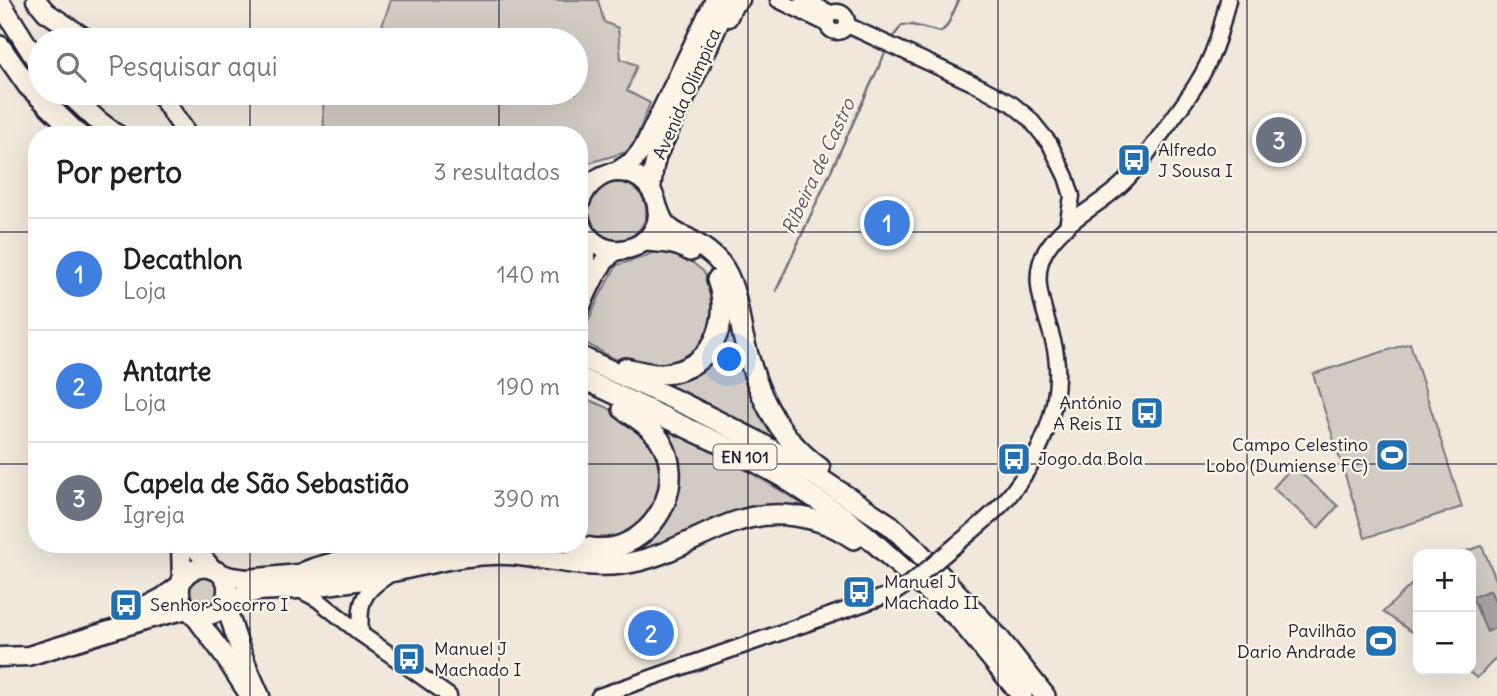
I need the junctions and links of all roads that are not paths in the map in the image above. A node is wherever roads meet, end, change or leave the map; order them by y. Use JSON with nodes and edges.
{"nodes":[{"id":1,"x":36,"y":0,"type":"edge"},
{"id":2,"x":715,"y":0,"type":"edge"},
{"id":3,"x":729,"y":0,"type":"edge"},
{"id":4,"x":742,"y":0,"type":"edge"},
{"id":5,"x":778,"y":0,"type":"edge"},
{"id":6,"x":803,"y":0,"type":"edge"},
{"id":7,"x":1228,"y":0,"type":"edge"},
{"id":8,"x":0,"y":2,"type":"edge"},
{"id":9,"x":829,"y":18,"type":"junction"},
{"id":10,"x":70,"y":28,"type":"edge"},
{"id":11,"x":0,"y":46,"type":"edge"},
{"id":12,"x":28,"y":47,"type":"edge"},
{"id":13,"x":28,"y":86,"type":"edge"},
{"id":14,"x":686,"y":96,"type":"junction"},
{"id":15,"x":48,"y":105,"type":"edge"},
{"id":16,"x":81,"y":105,"type":"edge"},
{"id":17,"x":167,"y":105,"type":"edge"},
{"id":18,"x":70,"y":126,"type":"edge"},
{"id":19,"x":105,"y":126,"type":"edge"},
{"id":20,"x":182,"y":126,"type":"edge"},
{"id":21,"x":616,"y":172,"type":"junction"},
{"id":22,"x":588,"y":188,"type":"edge"},
{"id":23,"x":651,"y":190,"type":"junction"},
{"id":24,"x":1072,"y":196,"type":"junction"},
{"id":25,"x":1091,"y":207,"type":"junction"},
{"id":26,"x":657,"y":209,"type":"junction"},
{"id":27,"x":1067,"y":227,"type":"junction"},
{"id":28,"x":588,"y":232,"type":"edge"},
{"id":29,"x":644,"y":241,"type":"junction"},
{"id":30,"x":615,"y":251,"type":"junction"},
{"id":31,"x":588,"y":291,"type":"edge"},
{"id":32,"x":588,"y":369,"type":"edge"},
{"id":33,"x":588,"y":370,"type":"edge"},
{"id":34,"x":588,"y":370,"type":"edge"},
{"id":35,"x":588,"y":377,"type":"edge"},
{"id":36,"x":861,"y":506,"type":"junction"},
{"id":37,"x":588,"y":548,"type":"edge"},
{"id":38,"x":181,"y":553,"type":"edge"},
{"id":39,"x":200,"y":553,"type":"edge"},
{"id":40,"x":358,"y":553,"type":"edge"},
{"id":41,"x":402,"y":553,"type":"edge"},
{"id":42,"x":430,"y":553,"type":"edge"},
{"id":43,"x":889,"y":556,"type":"junction"},
{"id":44,"x":216,"y":571,"type":"junction"},
{"id":45,"x":395,"y":571,"type":"junction"},
{"id":46,"x":300,"y":581,"type":"junction"},
{"id":47,"x":181,"y":583,"type":"junction"},
{"id":48,"x":226,"y":602,"type":"junction"},
{"id":49,"x":190,"y":612,"type":"junction"},
{"id":50,"x":361,"y":635,"type":"junction"},
{"id":51,"x":71,"y":642,"type":"junction"},
{"id":52,"x":0,"y":657,"type":"edge"},
{"id":53,"x":250,"y":696,"type":"edge"},
{"id":54,"x":260,"y":696,"type":"edge"},
{"id":55,"x":449,"y":696,"type":"edge"},
{"id":56,"x":599,"y":696,"type":"edge"},
{"id":57,"x":1022,"y":696,"type":"edge"},
{"id":58,"x":1045,"y":696,"type":"edge"}],
"edges":[{"from":1,"to":10,"type":"main road"},
{"from":2,"to":21,"type":"main road","name":"Avenida Olímpica"},
{"from":3,"to":14,"type":"main road","name":"Avenida Olímpica"},
{"from":4,"to":14,"type":"street"},
{"from":5,"to":9,"type":"street"},
{"from":6,"to":9,"type":"street"},
{"from":7,"to":25,"type":"street"},
{"from":8,"to":12,"type":"highway"},
{"from":9,"to":24,"type":"street"},
{"from":11,"to":13,"type":"highway"},
{"from":14,"to":23,"type":"main road","name":"Avenida Olímpica"},
{"from":15,"to":18,"type":"highway"},
{"from":16,"to":19,"type":"highway"},
{"from":17,"to":20,"type":"main road"},
{"from":21,"to":22,"type":"main road","name":"Avenida Olímpica"},
{"from":21,"to":23,"type":"main road","name":"Avenida Olímpica"},
{"from":23,"to":26,"type":"main road","name":"Avenida Olímpica"},
{"from":24,"to":25,"type":"street"},
{"from":24,"to":27,"type":"street"},
{"from":25,"to":27,"type":"street"},
{"from":26,"to":29,"type":"main road"},
{"from":26,"to":36,"type":"highway"},
{"from":27,"to":56,"type":"street","bridge":true},
{"from":28,"to":30,"type":"main road"},
{"from":29,"to":30,"type":"main road"},
{"from":29,"to":32,"type":"highway"},
{"from":30,"to":31,"type":"main road"},
{"from":33,"to":36,"type":"highway","number":"EN 101"},
{"from":34,"to":43,"type":"highway","number":"EN 101"},
{"from":35,"to":37,"type":"highway"},
{"from":36,"to":58,"type":"highway","number":"EN 101"},
{"from":38,"to":47,"type":"main road"},
{"from":39,"to":44,"type":"main road"},
{"from":40,"to":46,"type":"highway"},
{"from":41,"to":46,"type":"main road"},
{"from":42,"to":45,"type":"main road"},
{"from":43,"to":45,"type":"highway"},
{"from":43,"to":57,"type":"highway","number":"EN 101"},
{"from":44,"to":46,"type":"main road"},
{"from":44,"to":47,"type":"main road"},
{"from":44,"to":48,"type":"main road"},
{"from":45,"to":46,"type":"main road"},
{"from":45,"to":50,"type":"street"},
{"from":46,"to":48,"type":"main road"},
{"from":46,"to":50,"type":"street"},
{"from":47,"to":49,"type":"main road"},
{"from":47,"to":51,"type":"main road"},
{"from":48,"to":49,"type":"main road"},
{"from":48,"to":54,"type":"main road"},
{"from":49,"to":51,"type":"main road"},
{"from":49,"to":53,"type":"main road"},
{"from":50,"to":55,"type":"street"},
{"from":51,"to":52,"type":"main road"}]}
